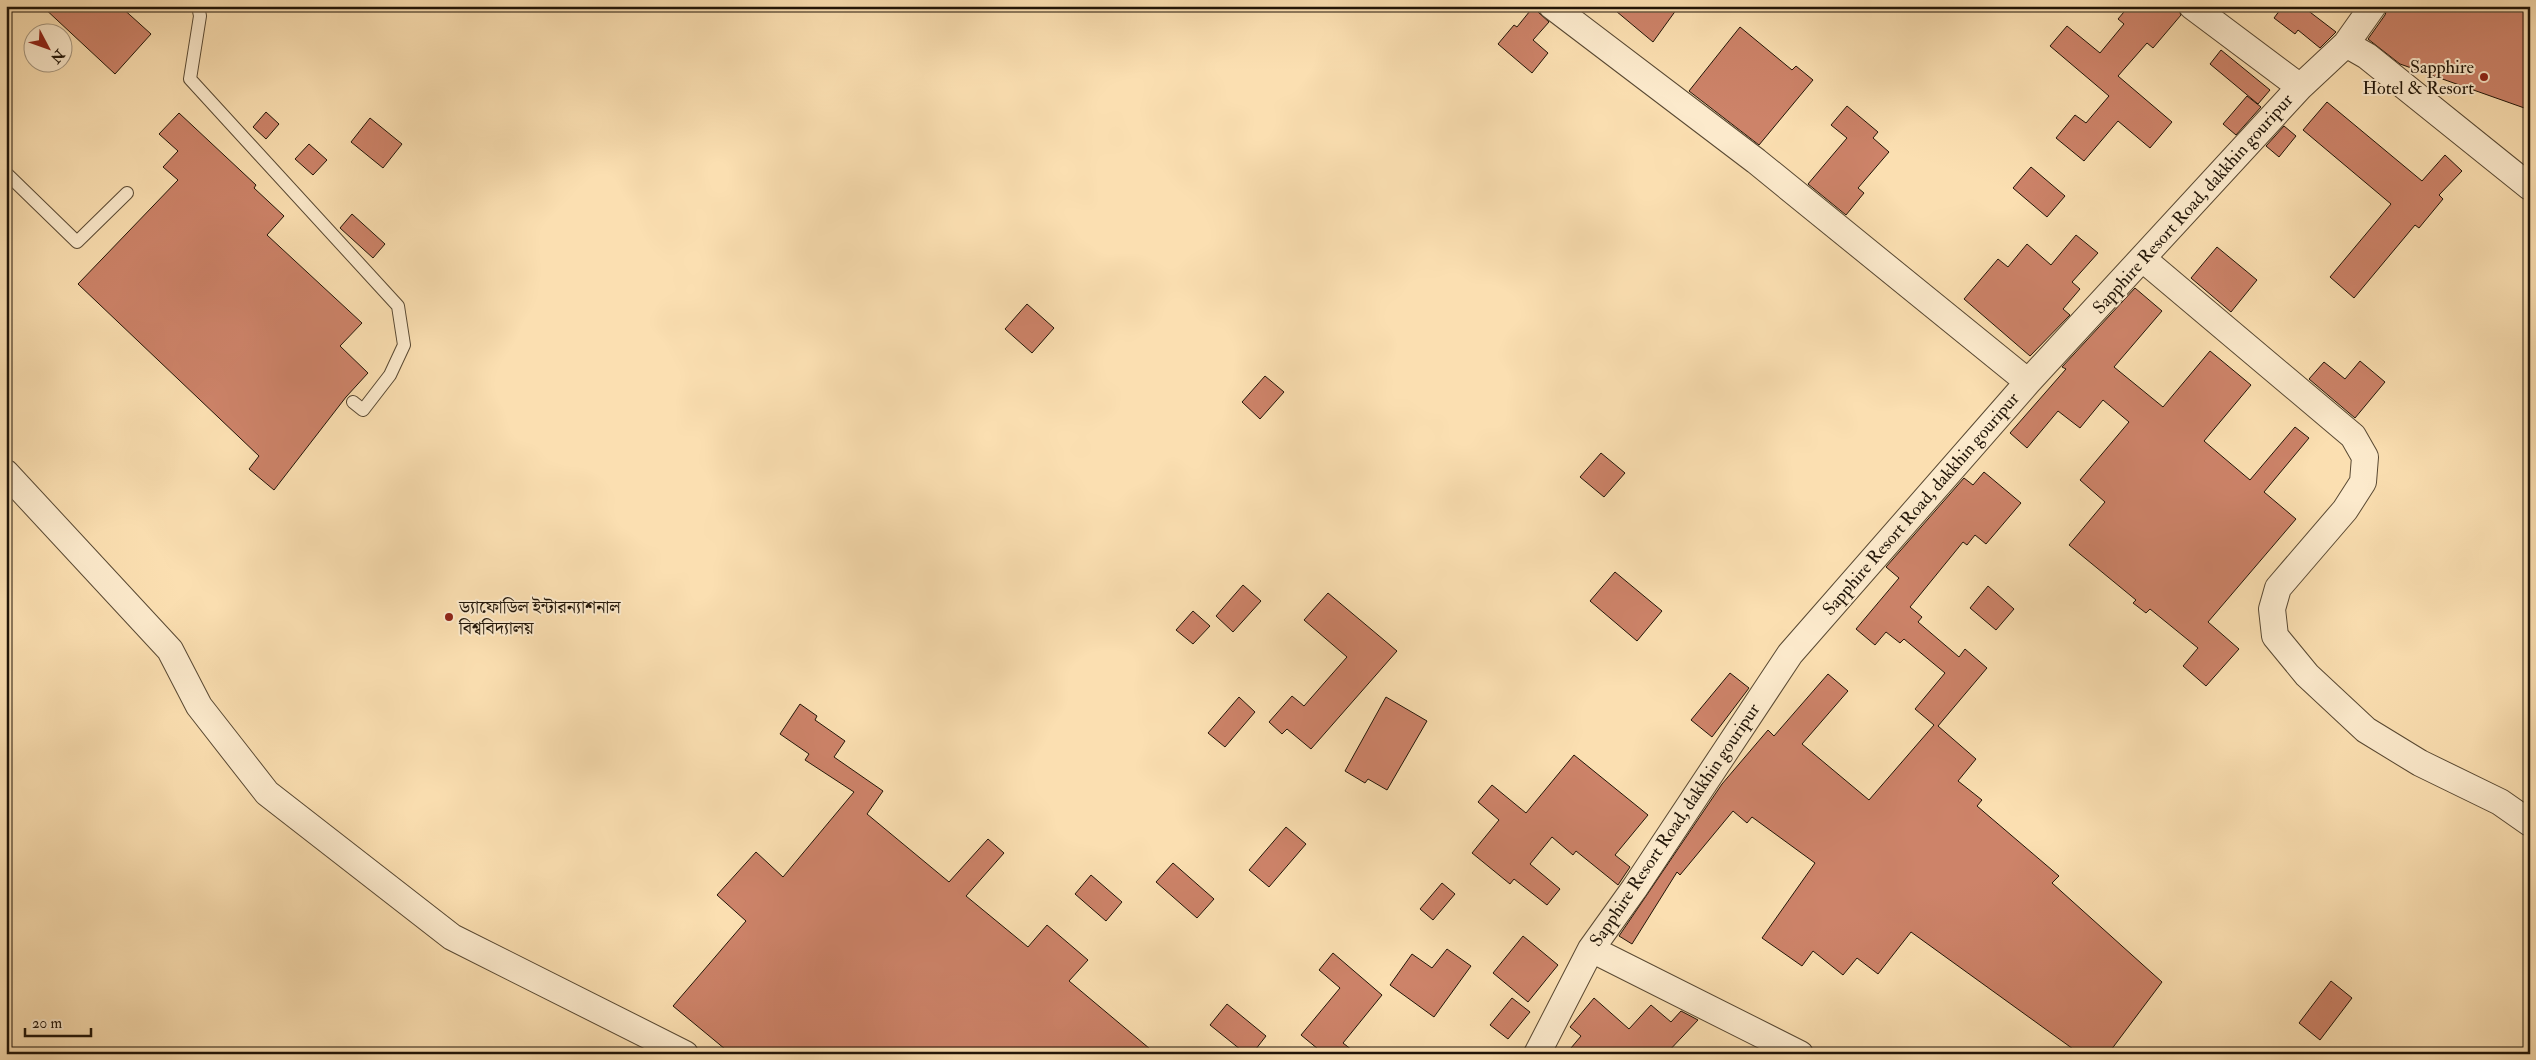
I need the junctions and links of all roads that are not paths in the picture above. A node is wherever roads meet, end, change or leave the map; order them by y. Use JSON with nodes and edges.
{"nodes":[{"id":1,"x":198,"y":6,"type":"edge"},
{"id":2,"x":1552,"y":6,"type":"edge"},
{"id":3,"x":2192,"y":6,"type":"edge"},
{"id":4,"x":2373,"y":6,"type":"edge"},
{"id":5,"x":2346,"y":44,"type":"junction"},
{"id":6,"x":2300,"y":87,"type":"junction"},
{"id":7,"x":6,"y":173,"type":"edge"},
{"id":8,"x":2530,"y":186,"type":"edge"},
{"id":9,"x":127,"y":193,"type":"dead end"},
{"id":10,"x":2144,"y":259,"type":"junction"},
{"id":11,"x":2028,"y":382,"type":"junction"},
{"id":12,"x":353,"y":402,"type":"dead end"},
{"id":13,"x":6,"y":473,"type":"edge"},
{"id":14,"x":2530,"y":823,"type":"edge"},
{"id":15,"x":1591,"y":950,"type":"junction"},
{"id":16,"x":684,"y":1054,"type":"edge"},
{"id":17,"x":1537,"y":1054,"type":"edge"},
{"id":18,"x":1800,"y":1054,"type":"edge"}],
"edges":[{"from":1,"to":12,"type":"lane"},
{"from":2,"to":11,"type":"street"},
{"from":3,"to":6,"type":"street"},
{"from":4,"to":5,"type":"street","name":"Sapphire Resort Road, dakkhin gouripur"},
{"from":5,"to":6,"type":"street","name":"Sapphire Resort Road, dakkhin gouripur"},
{"from":5,"to":8,"type":"street"},
{"from":6,"to":10,"type":"street","name":"Sapphire Resort Road, dakkhin gouripur"},
{"from":7,"to":9,"type":"lane"},
{"from":10,"to":11,"type":"street","name":"Sapphire Resort Road, dakkhin gouripur"},
{"from":10,"to":14,"type":"street"},
{"from":11,"to":15,"type":"street","name":"Sapphire Resort Road, dakkhin gouripur"},
{"from":13,"to":16,"type":"street"},
{"from":15,"to":17,"type":"street","name":"Sapphire Resort Road, dakkhin gouripur"},
{"from":15,"to":18,"type":"street"}]}
